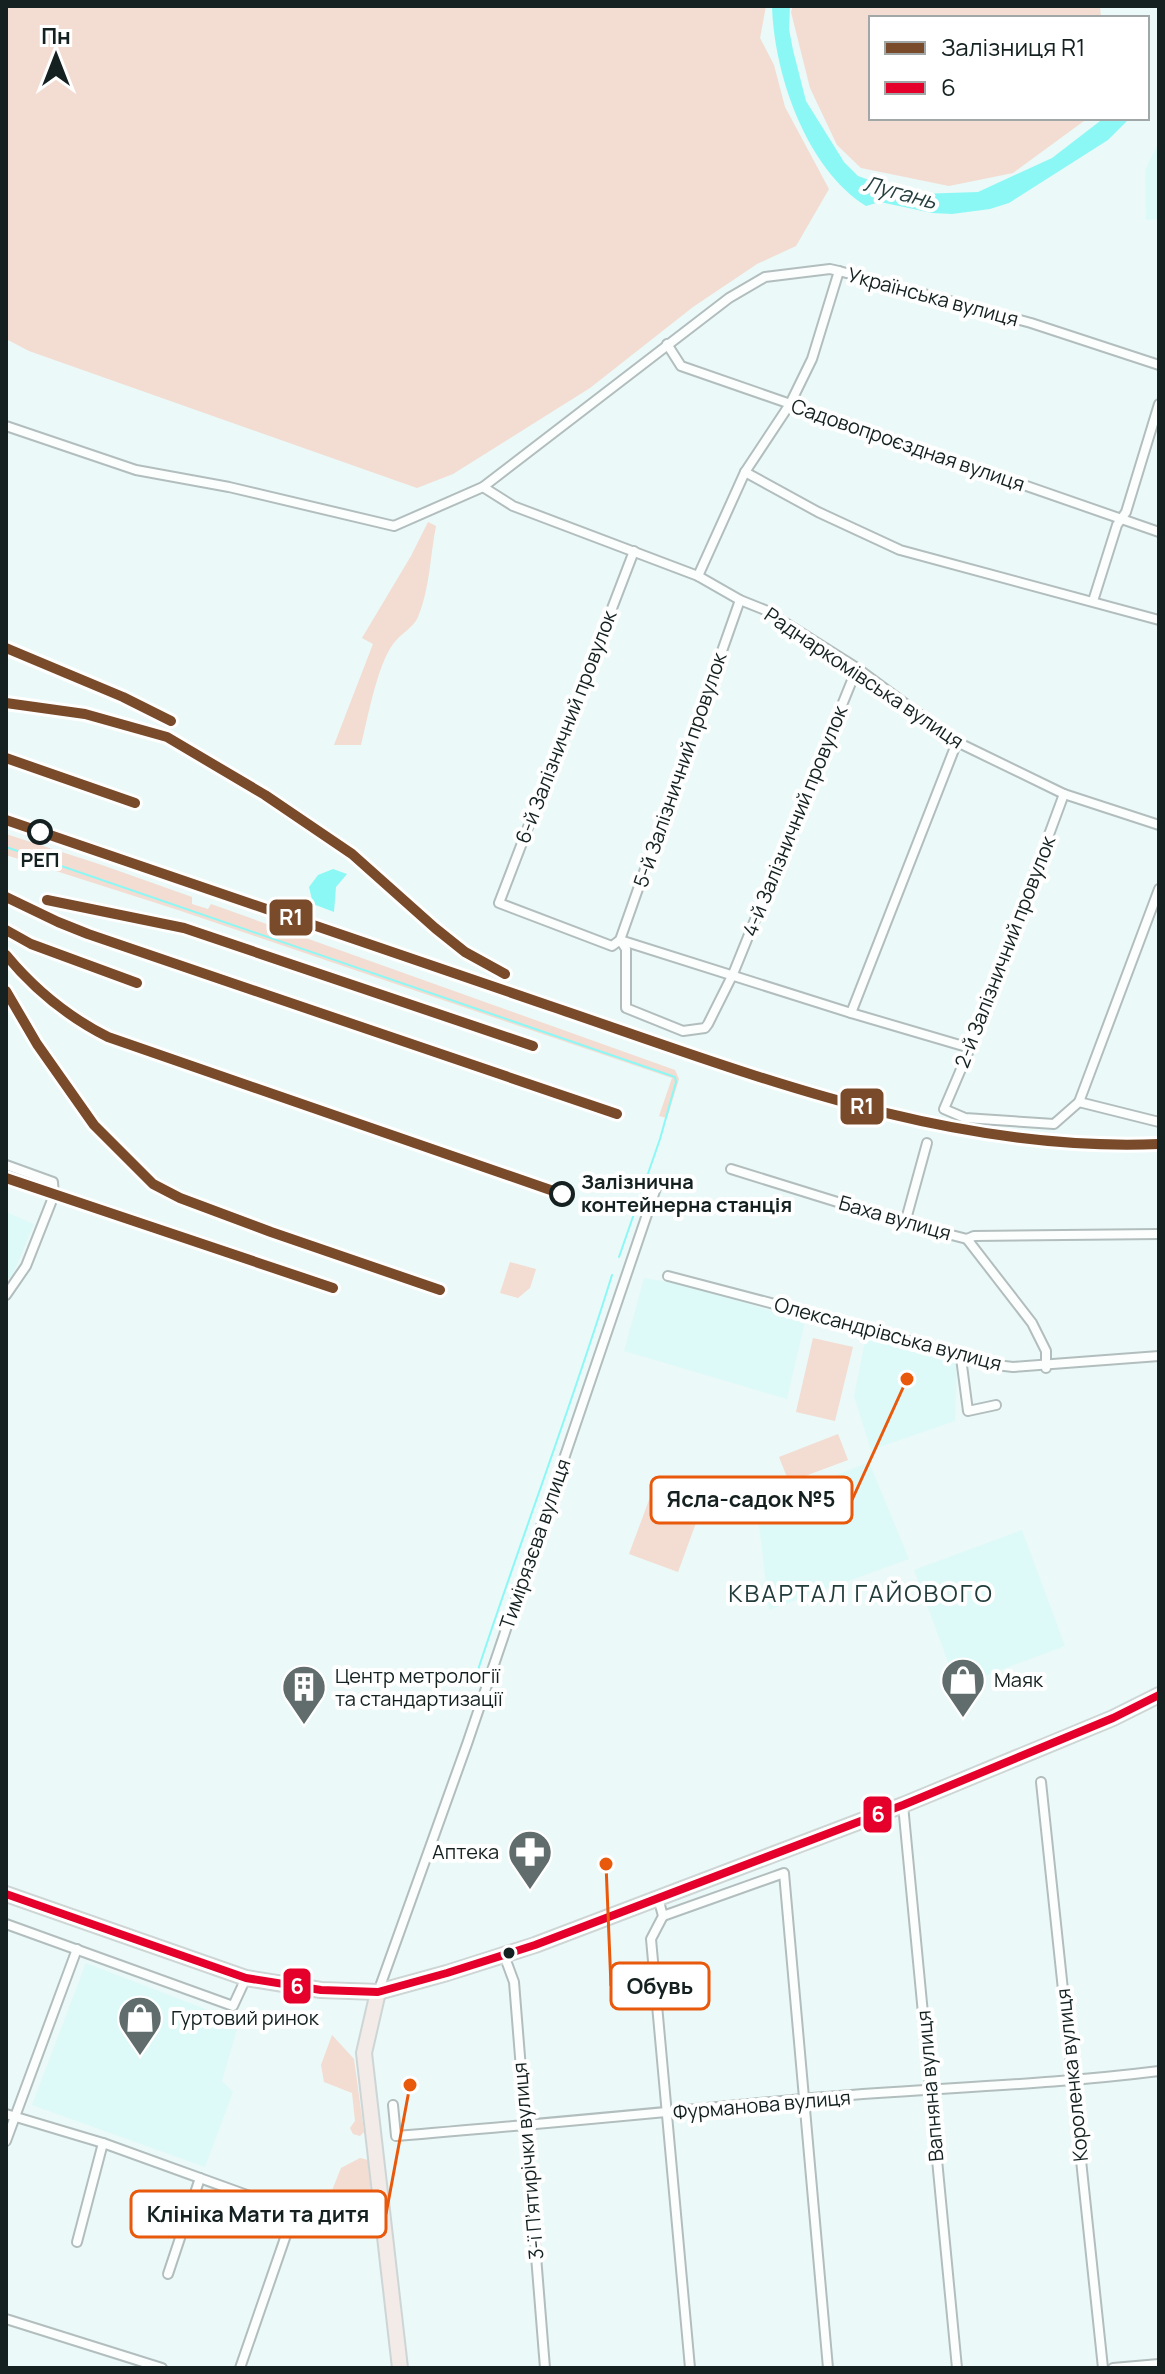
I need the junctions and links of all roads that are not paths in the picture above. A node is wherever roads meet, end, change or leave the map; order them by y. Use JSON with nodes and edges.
{"nodes":[{"id":1,"x":839,"y":271,"type":"junction"},
{"id":2,"x":667,"y":344,"type":"junction"},
{"id":3,"x":1159,"y":365,"type":"edge"},
{"id":4,"x":790,"y":404,"type":"junction"},
{"id":5,"x":1159,"y":404,"type":"edge"},
{"id":6,"x":6,"y":426,"type":"edge"},
{"id":7,"x":745,"y":472,"type":"junction"},
{"id":8,"x":483,"y":487,"type":"junction"},
{"id":9,"x":1120,"y":519,"type":"junction"},
{"id":10,"x":1159,"y":532,"type":"edge"},
{"id":11,"x":634,"y":551,"type":"junction"},
{"id":12,"x":698,"y":576,"type":"junction"},
{"id":13,"x":740,"y":600,"type":"junction"},
{"id":14,"x":1093,"y":601,"type":"junction"},
{"id":15,"x":1159,"y":620,"type":"edge"},
{"id":16,"x":857,"y":668,"type":"junction"},
{"id":17,"x":957,"y":742,"type":"junction"},
{"id":18,"x":1064,"y":794,"type":"junction"},
{"id":19,"x":1159,"y":825,"type":"edge"},
{"id":20,"x":1159,"y":889,"type":"edge"},
{"id":21,"x":620,"y":940,"type":"junction"},
{"id":22,"x":733,"y":974,"type":"junction"},
{"id":23,"x":851,"y":1013,"type":"junction"},
{"id":24,"x":970,"y":1048,"type":"junction"},
{"id":25,"x":1079,"y":1102,"type":"junction"},
{"id":26,"x":1159,"y":1122,"type":"edge"},
{"id":27,"x":927,"y":1143,"type":"dead end"},
{"id":28,"x":6,"y":1165,"type":"edge"},
{"id":29,"x":731,"y":1169,"type":"dead end"},
{"id":30,"x":657,"y":1185,"type":"dead end"},
{"id":31,"x":905,"y":1223,"type":"junction"},
{"id":32,"x":1159,"y":1234,"type":"edge"},
{"id":33,"x":967,"y":1239,"type":"junction"},
{"id":34,"x":668,"y":1276,"type":"dead end"},
{"id":35,"x":6,"y":1295,"type":"edge"},
{"id":36,"x":1159,"y":1356,"type":"edge"},
{"id":37,"x":961,"y":1358,"type":"junction"},
{"id":38,"x":1046,"y":1369,"type":"junction"},
{"id":39,"x":996,"y":1405,"type":"dead end"},
{"id":40,"x":1159,"y":1695,"type":"edge"},
{"id":41,"x":1041,"y":1782,"type":"dead end"},
{"id":42,"x":903,"y":1805,"type":"junction"},
{"id":43,"x":6,"y":1894,"type":"edge"},
{"id":44,"x":658,"y":1898,"type":"junction"},
{"id":45,"x":663,"y":1916,"type":"junction"},
{"id":46,"x":6,"y":1924,"type":"edge"},
{"id":47,"x":77,"y":1949,"type":"junction"},
{"id":48,"x":504,"y":1955,"type":"junction"},
{"id":49,"x":246,"y":1978,"type":"junction"},
{"id":50,"x":378,"y":1992,"type":"junction"},
{"id":51,"x":1159,"y":2071,"type":"edge"},
{"id":52,"x":1073,"y":2082,"type":"junction"},
{"id":53,"x":930,"y":2092,"type":"junction"},
{"id":54,"x":804,"y":2099,"type":"junction"},
{"id":55,"x":393,"y":2105,"type":"dead end"},
{"id":56,"x":665,"y":2114,"type":"junction"},
{"id":57,"x":10,"y":2116,"type":"edge"},
{"id":58,"x":525,"y":2126,"type":"junction"},
{"id":59,"x":6,"y":2141,"type":"edge"},
{"id":60,"x":103,"y":2143,"type":"junction"},
{"id":61,"x":200,"y":2178,"type":"junction"},
{"id":62,"x":294,"y":2212,"type":"junction"},
{"id":63,"x":383,"y":2229,"type":"junction"},
{"id":64,"x":77,"y":2242,"type":"dead end"},
{"id":65,"x":168,"y":2274,"type":"dead end"},
{"id":66,"x":6,"y":2319,"type":"edge"},
{"id":67,"x":1159,"y":2364,"type":"edge"},
{"id":68,"x":162,"y":2368,"type":"edge"},
{"id":69,"x":240,"y":2368,"type":"edge"},
{"id":70,"x":400,"y":2368,"type":"edge"},
{"id":71,"x":545,"y":2368,"type":"edge"},
{"id":72,"x":690,"y":2368,"type":"edge"},
{"id":73,"x":828,"y":2368,"type":"edge"},
{"id":74,"x":957,"y":2368,"type":"edge"},
{"id":75,"x":1103,"y":2368,"type":"edge"},
{"id":76,"x":1113,"y":2368,"type":"edge"}],
"edges":[{"from":1,"to":2,"type":"street","name":"Українська вулиця"},
{"from":1,"to":3,"type":"street","name":"Українська вулиця"},
{"from":1,"to":4,"type":"street"},
{"from":2,"to":4,"type":"street","name":"Садовопроєздная вулиця"},
{"from":2,"to":8,"type":"street","name":"Українська вулиця"},
{"from":4,"to":7,"type":"street"},
{"from":4,"to":9,"type":"street","name":"Садовопроєздная вулиця"},
{"from":5,"to":9,"type":"street"},
{"from":6,"to":8,"type":"street","name":"Українська вулиця"},
{"from":7,"to":12,"type":"street"},
{"from":7,"to":14,"type":"street"},
{"from":8,"to":11,"type":"street","name":"Раднаркомівська вулиця"},
{"from":9,"to":10,"type":"street","name":"Садовопроєздная вулиця"},
{"from":9,"to":14,"type":"street"},
{"from":11,"to":12,"type":"street","name":"Раднаркомівська вулиця"},
{"from":11,"to":21,"type":"street","name":"6-й Залізничний провулок"},
{"from":12,"to":13,"type":"street","name":"Раднаркомівська вулиця"},
{"from":13,"to":16,"type":"street","name":"Раднаркомівська вулиця"},
{"from":13,"to":21,"type":"street","name":"5-й Залізничний провулок"},
{"from":14,"to":15,"type":"street"},
{"from":16,"to":17,"type":"street","name":"Раднаркомівська вулиця"},
{"from":16,"to":22,"type":"street","name":"4-й Залізничний провулок"},
{"from":17,"to":18,"type":"street","name":"Раднаркомівська вулиця"},
{"from":17,"to":23,"type":"street"},
{"from":18,"to":19,"type":"street","name":"Раднаркомівська вулиця"},
{"from":18,"to":24,"type":"street","name":"2-й Залізничний провулок"},
{"from":20,"to":25,"type":"street"},
{"from":21,"to":22,"type":"street"},
{"from":21,"to":22,"type":"street","name":"4-й Залізничний провулок"},
{"from":22,"to":23,"type":"street"},
{"from":23,"to":24,"type":"street"},
{"from":24,"to":25,"type":"street","name":"2-й Залізничний провулок"},
{"from":25,"to":26,"type":"street"},
{"from":27,"to":31,"type":"street"},
{"from":28,"to":35,"type":"street"},
{"from":29,"to":31,"type":"street","name":"Баха вулиця"},
{"from":30,"to":50,"type":"street","name":"Тимірязєва вулиця"},
{"from":31,"to":33,"type":"street","name":"Баха вулиця"},
{"from":32,"to":33,"type":"street","name":"Баха вулиця"},
{"from":33,"to":38,"type":"street"},
{"from":34,"to":37,"type":"street","name":"Олександрівська вулиця"},
{"from":36,"to":38,"type":"street","name":"Олександрівська вулиця"},
{"from":37,"to":38,"type":"street","name":"Олександрівська вулиця"},
{"from":37,"to":39,"type":"street"},
{"from":40,"to":42,"type":"main road"},
{"from":41,"to":52,"type":"street","name":"Короленка вулиця"},
{"from":42,"to":44,"type":"main road"},
{"from":42,"to":53,"type":"street","name":"Вапняна вулиця"},
{"from":43,"to":49,"type":"main road"},
{"from":44,"to":45,"type":"street"},
{"from":44,"to":48,"type":"main road"},
{"from":45,"to":54,"type":"street"},
{"from":45,"to":56,"type":"street"},
{"from":46,"to":47,"type":"street"},
{"from":47,"to":49,"type":"street"},
{"from":47,"to":57,"type":"street"},
{"from":48,"to":50,"type":"main road"},
{"from":48,"to":58,"type":"street","name":"3-ї П’ятирічки вулиця"},
{"from":49,"to":50,"type":"main road"},
{"from":50,"to":63,"type":"main road"},
{"from":51,"to":52,"type":"street","name":"Фурманова вулиця"},
{"from":52,"to":53,"type":"street","name":"Фурманова вулиця"},
{"from":52,"to":75,"type":"street","name":"Короленка вулиця"},
{"from":53,"to":54,"type":"street","name":"Фурманова вулиця"},
{"from":53,"to":74,"type":"street","name":"Вапняна вулиця"},
{"from":54,"to":56,"type":"street","name":"Фурманова вулиця"},
{"from":54,"to":73,"type":"street"},
{"from":55,"to":58,"type":"street","name":"Фурманова вулиця"},
{"from":56,"to":58,"type":"street","name":"Фурманова вулиця"},
{"from":56,"to":72,"type":"street"},
{"from":57,"to":59,"type":"street"},
{"from":57,"to":60,"type":"street"},
{"from":58,"to":71,"type":"street","name":"3-ї П’ятирічки вулиця"},
{"from":60,"to":61,"type":"street"},
{"from":60,"to":64,"type":"street"},
{"from":61,"to":62,"type":"street"},
{"from":61,"to":65,"type":"street"},
{"from":62,"to":63,"type":"street"},
{"from":62,"to":69,"type":"street"},
{"from":63,"to":70,"type":"main road"},
{"from":66,"to":68,"type":"street"},
{"from":67,"to":76,"type":"street"}]}
